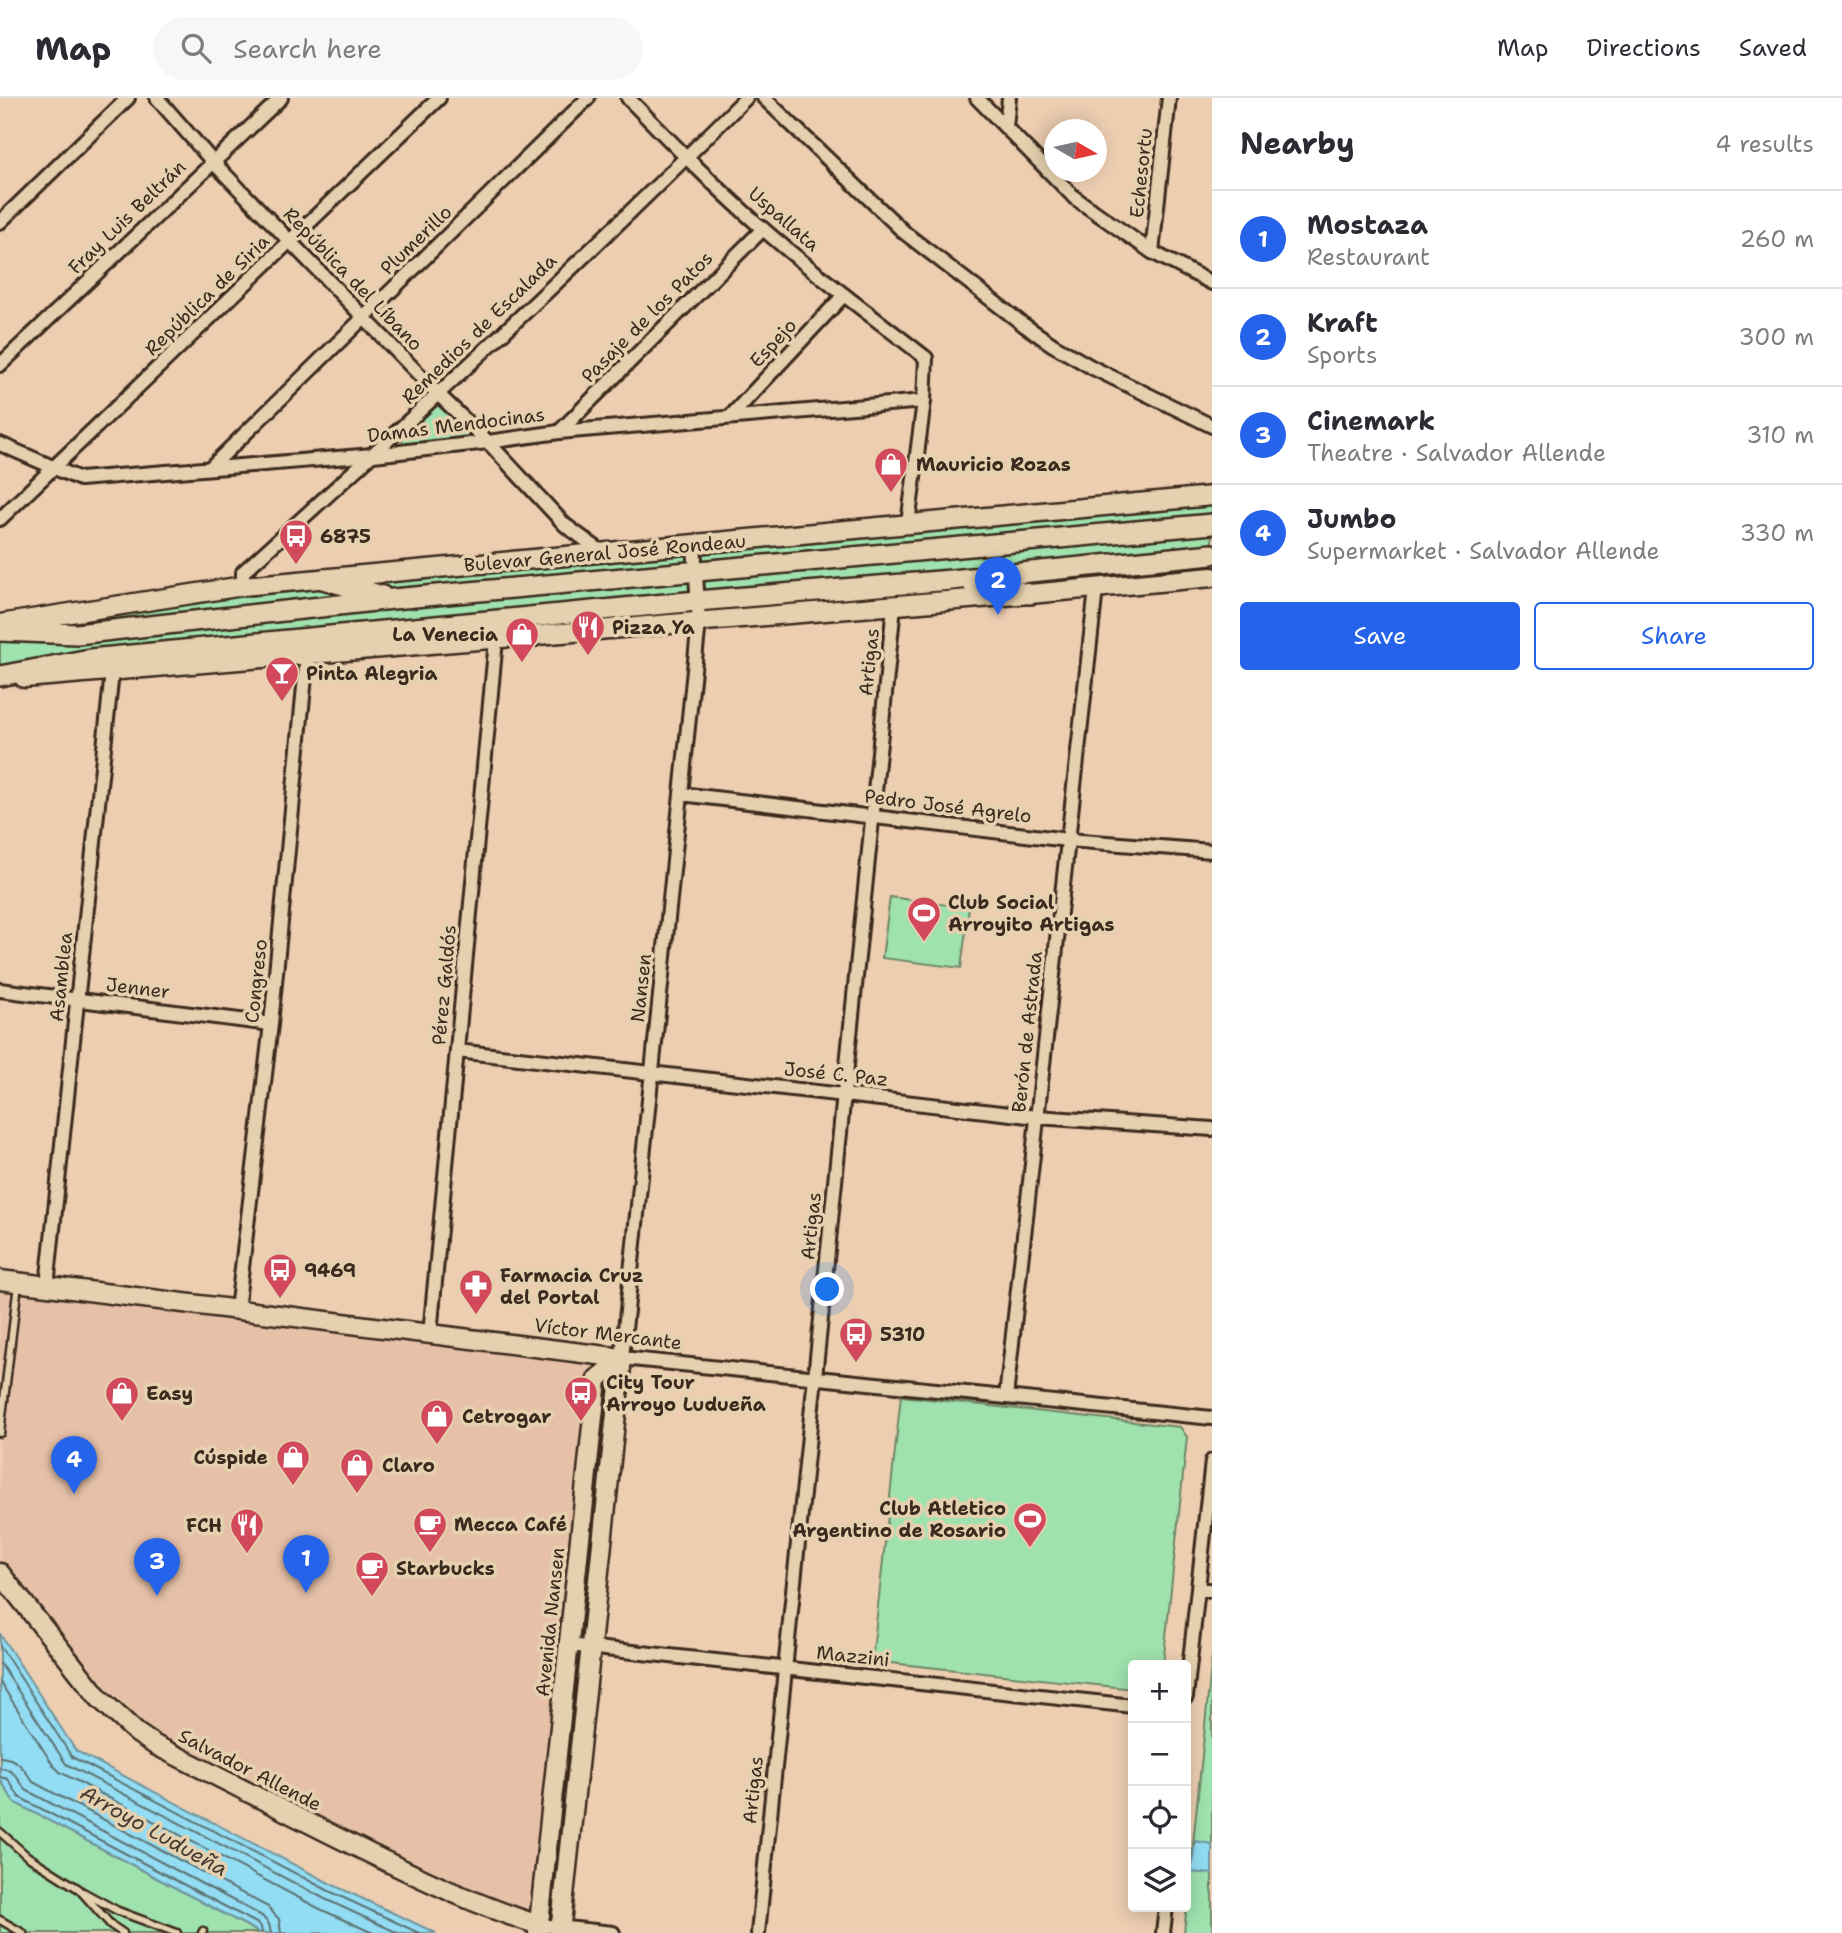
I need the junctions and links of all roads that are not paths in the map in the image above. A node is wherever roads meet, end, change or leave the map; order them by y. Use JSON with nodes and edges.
{"nodes":[{"id":1,"x":128,"y":98,"type":"edge"},
{"id":2,"x":157,"y":98,"type":"edge"},
{"id":3,"x":281,"y":98,"type":"edge"},
{"id":4,"x":439,"y":98,"type":"edge"},
{"id":5,"x":588,"y":98,"type":"edge"},
{"id":6,"x":628,"y":98,"type":"edge"},
{"id":7,"x":746,"y":98,"type":"edge"},
{"id":8,"x":764,"y":98,"type":"edge"},
{"id":9,"x":977,"y":98,"type":"edge"},
{"id":10,"x":1009,"y":98,"type":"edge"},
{"id":11,"x":1169,"y":98,"type":"edge"},
{"id":12,"x":1006,"y":127,"type":"junction"},
{"id":13,"x":686,"y":158,"type":"junction"},
{"id":14,"x":213,"y":162,"type":"junction"},
{"id":15,"x":0,"y":222,"type":"edge"},
{"id":16,"x":763,"y":229,"type":"junction"},
{"id":17,"x":290,"y":242,"type":"junction"},
{"id":18,"x":1152,"y":252,"type":"junction"},
{"id":19,"x":1212,"y":283,"type":"edge"},
{"id":20,"x":844,"y":295,"type":"junction"},
{"id":21,"x":364,"y":317,"type":"junction"},
{"id":22,"x":0,"y":365,"type":"edge"},
{"id":23,"x":439,"y":395,"type":"junction"},
{"id":24,"x":924,"y":401,"type":"junction"},
{"id":25,"x":730,"y":417,"type":"junction"},
{"id":26,"x":1212,"y":426,"type":"edge"},
{"id":27,"x":559,"y":432,"type":"junction"},
{"id":28,"x":488,"y":442,"type":"junction"},
{"id":29,"x":0,"y":444,"type":"edge"},
{"id":30,"x":373,"y":455,"type":"junction"},
{"id":31,"x":54,"y":468,"type":"junction"},
{"id":32,"x":211,"y":468,"type":"junction"},
{"id":33,"x":1212,"y":496,"type":"edge"},
{"id":34,"x":0,"y":519,"type":"edge"},
{"id":35,"x":908,"y":524,"type":"junction"},
{"id":36,"x":1212,"y":524,"type":"edge"},
{"id":37,"x":694,"y":544,"type":"junction"},
{"id":38,"x":624,"y":551,"type":"junction"},
{"id":39,"x":1212,"y":554,"type":"edge"},
{"id":40,"x":695,"y":570,"type":"junction"},
{"id":41,"x":1212,"y":577,"type":"edge"},
{"id":42,"x":323,"y":579,"type":"junction"},
{"id":43,"x":951,"y":580,"type":"junction"},
{"id":44,"x":243,"y":586,"type":"junction"},
{"id":45,"x":1096,"y":589,"type":"junction"},
{"id":46,"x":1030,"y":594,"type":"junction"},
{"id":47,"x":393,"y":599,"type":"junction"},
{"id":48,"x":697,"y":601,"type":"junction"},
{"id":49,"x":894,"y":606,"type":"junction"},
{"id":50,"x":699,"y":622,"type":"junction"},
{"id":51,"x":0,"y":624,"type":"edge"},
{"id":52,"x":450,"y":626,"type":"junction"},
{"id":53,"x":0,"y":631,"type":"edge"},
{"id":54,"x":534,"y":637,"type":"junction"},
{"id":55,"x":496,"y":640,"type":"junction"},
{"id":56,"x":307,"y":656,"type":"junction"},
{"id":57,"x":112,"y":672,"type":"junction"},
{"id":58,"x":0,"y":678,"type":"edge"},
{"id":59,"x":681,"y":794,"type":"junction"},
{"id":60,"x":872,"y":816,"type":"junction"},
{"id":61,"x":1068,"y":840,"type":"junction"},
{"id":62,"x":1212,"y":851,"type":"edge"},
{"id":63,"x":0,"y":990,"type":"edge"},
{"id":64,"x":78,"y":1000,"type":"junction"},
{"id":65,"x":271,"y":1024,"type":"junction"},
{"id":66,"x":457,"y":1051,"type":"junction"},
{"id":67,"x":652,"y":1073,"type":"junction"},
{"id":68,"x":844,"y":1095,"type":"junction"},
{"id":69,"x":1037,"y":1117,"type":"junction"},
{"id":70,"x":1212,"y":1129,"type":"edge"},
{"id":71,"x":9,"y":1281,"type":"edge"},
{"id":72,"x":47,"y":1286,"type":"junction"},
{"id":73,"x":237,"y":1310,"type":"junction"},
{"id":74,"x":430,"y":1334,"type":"junction"},
{"id":75,"x":622,"y":1358,"type":"junction"},
{"id":76,"x":815,"y":1377,"type":"junction"},
{"id":77,"x":1006,"y":1397,"type":"junction"},
{"id":78,"x":1212,"y":1418,"type":"edge"},
{"id":79,"x":0,"y":1433,"type":"edge"},
{"id":80,"x":1212,"y":1461,"type":"edge"},
{"id":81,"x":0,"y":1573,"type":"edge"},
{"id":82,"x":1198,"y":1590,"type":"junction"},
{"id":83,"x":1212,"y":1590,"type":"edge"},
{"id":84,"x":568,"y":1645,"type":"junction"},
{"id":85,"x":591,"y":1647,"type":"junction"},
{"id":86,"x":1190,"y":1660,"type":"edge"},
{"id":87,"x":785,"y":1668,"type":"junction"},
{"id":88,"x":1128,"y":1705,"type":"edge"},
{"id":89,"x":0,"y":1832,"type":"edge"},
{"id":90,"x":79,"y":1889,"type":"junction"},
{"id":91,"x":1165,"y":1912,"type":"edge"},
{"id":92,"x":0,"y":1920,"type":"edge"},
{"id":93,"x":539,"y":1929,"type":"edge"},
{"id":94,"x":560,"y":1931,"type":"edge"},
{"id":95,"x":23,"y":1933,"type":"edge"},
{"id":96,"x":123,"y":1933,"type":"edge"},
{"id":97,"x":177,"y":1933,"type":"edge"},
{"id":98,"x":613,"y":1933,"type":"edge"},
{"id":99,"x":758,"y":1933,"type":"edge"},
{"id":100,"x":1163,"y":1933,"type":"edge"}],
"edges":[{"from":1,"to":15,"type":"street"},
{"from":2,"to":14,"type":"street","name":"República del Líbano"},
{"from":3,"to":14,"type":"street","name":"Fray Luis Beltrán"},
{"from":4,"to":17,"type":"street","name":"República de Siria"},
{"from":5,"to":21,"type":"street","name":"Plumerillo"},
{"from":6,"to":13,"type":"street","name":"Uspallata"},
{"from":7,"to":13,"type":"street","name":"Remedios de Escalada"},
{"from":8,"to":26,"type":"street"},
{"from":9,"to":12,"type":"street"},
{"from":10,"to":12,"type":"street"},
{"from":11,"to":18,"type":"street","name":"Echesortu"},
{"from":12,"to":18,"type":"street"},
{"from":13,"to":16,"type":"street","name":"Uspallata"},
{"from":13,"to":23,"type":"street","name":"Remedios de Escalada"},
{"from":14,"to":17,"type":"street","name":"República del Líbano"},
{"from":14,"to":22,"type":"street","name":"Fray Luis Beltrán"},
{"from":16,"to":20,"type":"street","name":"Uspallata"},
{"from":16,"to":27,"type":"street","name":"Pasaje de los Patos"},
{"from":17,"to":21,"type":"street","name":"República del Líbano"},
{"from":17,"to":31,"type":"street","name":"República de Siria"},
{"from":18,"to":19,"type":"street"},
{"from":20,"to":24,"type":"street","name":"Uspallata"},
{"from":20,"to":25,"type":"street","name":"Espejo"},
{"from":21,"to":23,"type":"street","name":"República del Líbano"},
{"from":21,"to":32,"type":"street","name":"Plumerillo"},
{"from":23,"to":28,"type":"street","name":"República del Líbano"},
{"from":23,"to":30,"type":"street","name":"Remedios de Escalada"},
{"from":24,"to":25,"type":"street","name":"Damas Mendocinas"},
{"from":24,"to":35,"type":"street"},
{"from":25,"to":27,"type":"street","name":"Damas Mendocinas"},
{"from":27,"to":28,"type":"street","name":"Damas Mendocinas"},
{"from":28,"to":30,"type":"street","name":"Damas Mendocinas"},
{"from":28,"to":38,"type":"street","name":"República del Líbano"},
{"from":29,"to":31,"type":"street","name":"Damas Mendocinas"},
{"from":30,"to":32,"type":"street","name":"Damas Mendocinas"},
{"from":30,"to":44,"type":"street","name":"Remedios de Escalada"},
{"from":31,"to":32,"type":"street","name":"Damas Mendocinas"},
{"from":31,"to":34,"type":"street","name":"República de Siria"},
{"from":33,"to":35,"type":"main road","name":"Bulevar General José Rondeau"},
{"from":35,"to":37,"type":"main road","name":"Bulevar General José Rondeau"},
{"from":36,"to":40,"type":"main road","name":"Bulevar General José Rondeau"},
{"from":37,"to":38,"type":"main road","name":"Bulevar General José Rondeau"},
{"from":37,"to":40,"type":"street"},
{"from":38,"to":42,"type":"main road","name":"Bulevar General José Rondeau"},
{"from":39,"to":43,"type":"main road"},
{"from":40,"to":47,"type":"main road","name":"Bulevar General José Rondeau"},
{"from":40,"to":48,"type":"street"},
{"from":41,"to":45,"type":"main road"},
{"from":42,"to":44,"type":"main road","name":"Bulevar General José Rondeau"},
{"from":42,"to":47,"type":"main road"},
{"from":43,"to":46,"type":"main road"},
{"from":43,"to":48,"type":"main road"},
{"from":44,"to":51,"type":"main road","name":"Bulevar General José Rondeau"},
{"from":45,"to":46,"type":"main road"},
{"from":45,"to":61,"type":"street","name":"Berón de Astrada"},
{"from":46,"to":49,"type":"main road"},
{"from":47,"to":53,"type":"main road","name":"Bulevar General José Rondeau"},
{"from":48,"to":50,"type":"street"},
{"from":48,"to":52,"type":"main road"},
{"from":49,"to":50,"type":"main road"},
{"from":49,"to":60,"type":"street","name":"Artigas"},
{"from":50,"to":54,"type":"main road"},
{"from":50,"to":59,"type":"street","name":"Nansen"},
{"from":52,"to":54,"type":"main road"},
{"from":52,"to":58,"type":"main road"},
{"from":54,"to":55,"type":"main road"},
{"from":55,"to":56,"type":"main road"},
{"from":55,"to":66,"type":"street","name":"Pérez Galdós"},
{"from":56,"to":57,"type":"main road"},
{"from":56,"to":65,"type":"street","name":"Congreso"},
{"from":57,"to":58,"type":"main road"},
{"from":57,"to":64,"type":"street","name":"Asamblea"},
{"from":59,"to":60,"type":"street","name":"Pedro José Agrelo"},
{"from":59,"to":67,"type":"street","name":"Nansen"},
{"from":60,"to":61,"type":"street","name":"Pedro José Agrelo"},
{"from":60,"to":68,"type":"street","name":"Artigas"},
{"from":61,"to":62,"type":"street","name":"Pedro José Agrelo"},
{"from":61,"to":69,"type":"street","name":"Berón de Astrada"},
{"from":63,"to":64,"type":"street","name":"Jenner"},
{"from":64,"to":65,"type":"street","name":"Jenner"},
{"from":64,"to":72,"type":"street","name":"Asamblea"},
{"from":65,"to":73,"type":"street","name":"Congreso"},
{"from":66,"to":67,"type":"street","name":"José C. Paz"},
{"from":66,"to":74,"type":"street","name":"Pérez Galdós"},
{"from":67,"to":68,"type":"street","name":"José C. Paz"},
{"from":67,"to":75,"type":"street","name":"Nansen"},
{"from":68,"to":69,"type":"street","name":"José C. Paz"},
{"from":68,"to":76,"type":"street","name":"Artigas"},
{"from":69,"to":70,"type":"street","name":"José C. Paz"},
{"from":69,"to":77,"type":"street","name":"Berón de Astrada"},
{"from":71,"to":72,"type":"main road","name":"Víctor Mercante"},
{"from":71,"to":79,"type":"lane"},
{"from":72,"to":73,"type":"main road","name":"Víctor Mercante"},
{"from":73,"to":74,"type":"main road","name":"Víctor Mercante"},
{"from":74,"to":75,"type":"main road","name":"Víctor Mercante"},
{"from":75,"to":76,"type":"street","name":"Víctor Mercante"},
{"from":75,"to":84,"type":"main road","name":"Avenida Nansen"},
{"from":75,"to":85,"type":"main road"},
{"from":76,"to":77,"type":"street","name":"Víctor Mercante"},
{"from":76,"to":87,"type":"street","name":"Artigas"},
{"from":77,"to":78,"type":"street","name":"Víctor Mercante"},
{"from":80,"to":82,"type":"street"},
{"from":81,"to":93,"type":"main road","name":"Salvador Allende"},
{"from":82,"to":83,"type":"street"},
{"from":82,"to":86,"type":"street"},
{"from":84,"to":85,"type":"street","name":"Mazzini"},
{"from":84,"to":93,"type":"main road","name":"Avenida Nansen"},
{"from":85,"to":87,"type":"street","name":"Mazzini"},
{"from":85,"to":94,"type":"main road"},
{"from":87,"to":88,"type":"street","name":"Mazzini"},
{"from":87,"to":99,"type":"street","name":"Artigas"},
{"from":89,"to":90,"type":"lane"},
{"from":90,"to":96,"type":"lane"},
{"from":90,"to":97,"type":"lane"},
{"from":91,"to":100,"type":"street"},
{"from":92,"to":95,"type":"lane"},
{"from":93,"to":94,"type":"street"},
{"from":94,"to":98,"type":"street"}]}
